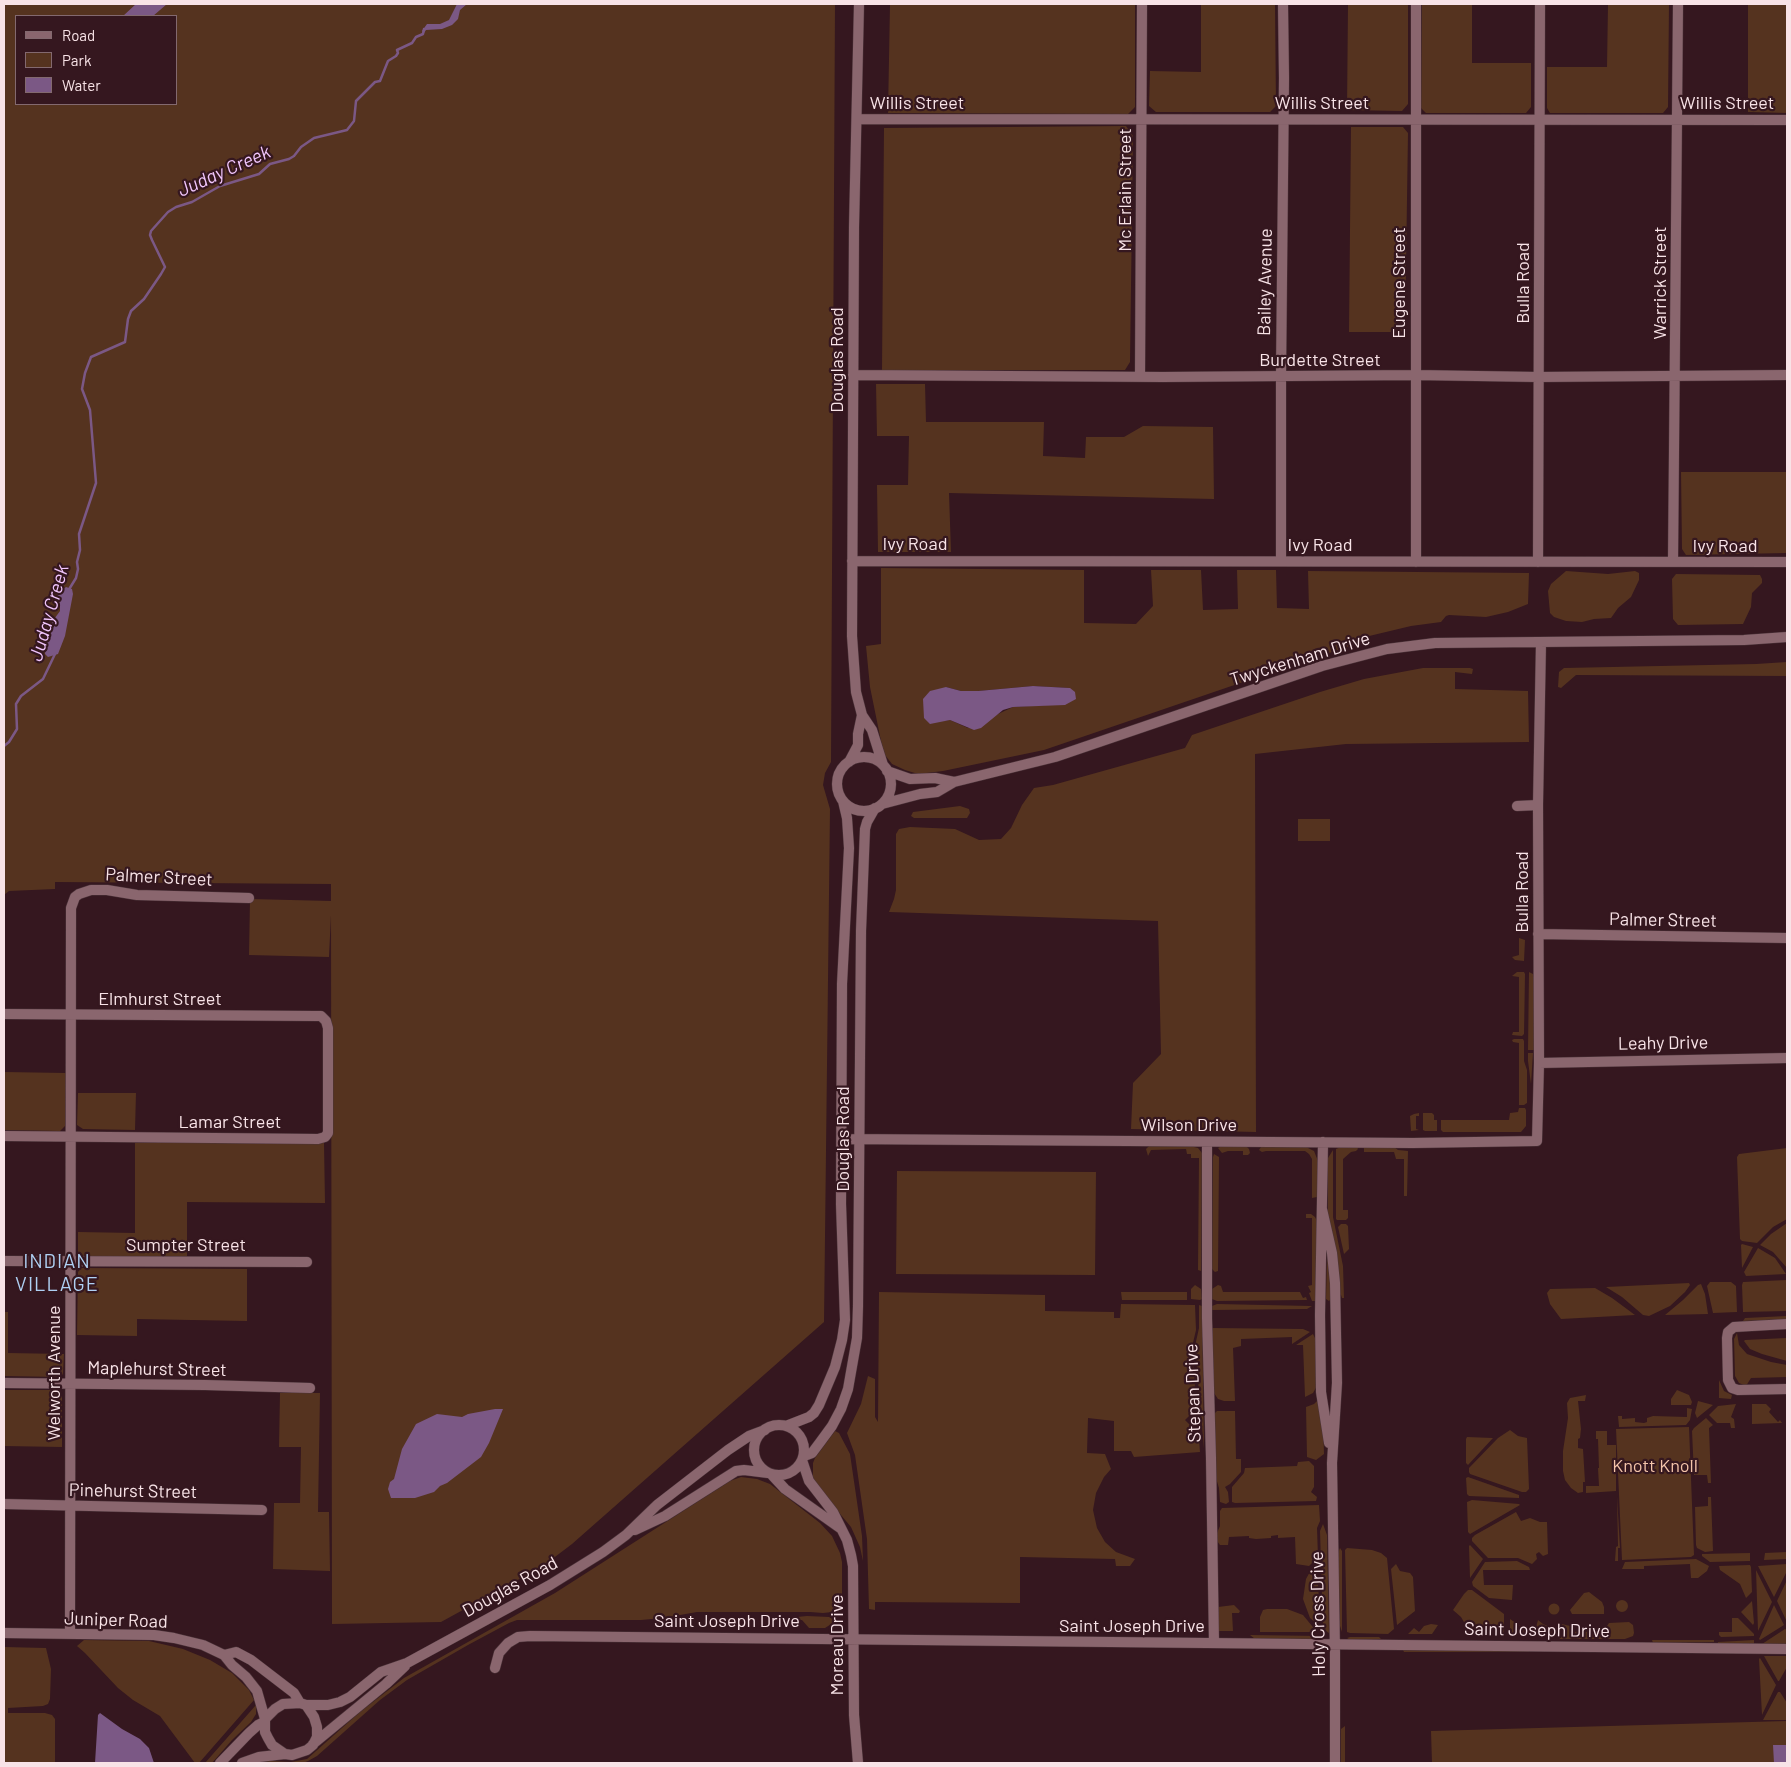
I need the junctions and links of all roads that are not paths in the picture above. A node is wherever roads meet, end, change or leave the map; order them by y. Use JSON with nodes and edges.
{"nodes":[{"id":1,"x":860,"y":4,"type":"edge"},
{"id":2,"x":1142,"y":4,"type":"edge"},
{"id":3,"x":1283,"y":4,"type":"edge"},
{"id":4,"x":1416,"y":4,"type":"edge"},
{"id":5,"x":1540,"y":4,"type":"edge"},
{"id":6,"x":1678,"y":4,"type":"edge"},
{"id":7,"x":857,"y":119,"type":"junction"},
{"id":8,"x":1283,"y":119,"type":"junction"},
{"id":9,"x":1415,"y":119,"type":"junction"},
{"id":10,"x":1142,"y":120,"type":"junction"},
{"id":11,"x":1540,"y":120,"type":"junction"},
{"id":12,"x":1677,"y":120,"type":"junction"},
{"id":13,"x":1787,"y":120,"type":"edge"},
{"id":14,"x":853,"y":375,"type":"junction"},
{"id":15,"x":1415,"y":375,"type":"junction"},
{"id":16,"x":1140,"y":376,"type":"junction"},
{"id":17,"x":1280,"y":376,"type":"junction"},
{"id":18,"x":1676,"y":376,"type":"junction"},
{"id":19,"x":1787,"y":376,"type":"edge"},
{"id":20,"x":1538,"y":377,"type":"junction"},
{"id":21,"x":852,"y":561,"type":"junction"},
{"id":22,"x":1281,"y":561,"type":"junction"},
{"id":23,"x":1416,"y":562,"type":"junction"},
{"id":24,"x":1538,"y":562,"type":"junction"},
{"id":25,"x":1673,"y":562,"type":"junction"},
{"id":26,"x":1787,"y":562,"type":"edge"},
{"id":27,"x":1787,"y":637,"type":"edge"},
{"id":28,"x":1541,"y":642,"type":"junction"},
{"id":29,"x":862,"y":715,"type":"junction"},
{"id":30,"x":848,"y":762,"type":"junction"},
{"id":31,"x":885,"y":768,"type":"junction"},
{"id":32,"x":954,"y":782,"type":"junction"},
{"id":33,"x":843,"y":802,"type":"junction"},
{"id":34,"x":1538,"y":805,"type":"junction"},
{"id":35,"x":879,"y":806,"type":"junction"},
{"id":36,"x":1517,"y":806,"type":"dead end"},
{"id":37,"x":249,"y":898,"type":"dead end"},
{"id":38,"x":73,"y":902,"type":"joint"},
{"id":39,"x":1538,"y":934,"type":"junction"},
{"id":40,"x":1787,"y":938,"type":"edge"},
{"id":41,"x":4,"y":1014,"type":"edge"},
{"id":42,"x":71,"y":1014,"type":"junction"},
{"id":43,"x":315,"y":1016,"type":"joint"},
{"id":44,"x":1787,"y":1058,"type":"edge"},
{"id":45,"x":1539,"y":1063,"type":"junction"},
{"id":46,"x":4,"y":1136,"type":"edge"},
{"id":47,"x":72,"y":1137,"type":"junction"},
{"id":48,"x":842,"y":1138,"type":"junction"},
{"id":49,"x":859,"y":1139,"type":"junction"},
{"id":50,"x":1537,"y":1141,"type":"joint"},
{"id":51,"x":1207,"y":1142,"type":"junction"},
{"id":52,"x":1323,"y":1142,"type":"junction"},
{"id":53,"x":1322,"y":1209,"type":"junction"},
{"id":54,"x":4,"y":1261,"type":"edge"},
{"id":55,"x":70,"y":1261,"type":"junction"},
{"id":56,"x":308,"y":1262,"type":"dead end"},
{"id":57,"x":1787,"y":1324,"type":"edge"},
{"id":58,"x":4,"y":1383,"type":"edge"},
{"id":59,"x":71,"y":1384,"type":"junction"},
{"id":60,"x":310,"y":1388,"type":"dead end"},
{"id":61,"x":1787,"y":1389,"type":"edge"},
{"id":62,"x":786,"y":1426,"type":"junction"},
{"id":63,"x":765,"y":1430,"type":"junction"},
{"id":64,"x":803,"y":1458,"type":"junction"},
{"id":65,"x":1332,"y":1463,"type":"junction"},
{"id":66,"x":770,"y":1474,"type":"junction"},
{"id":67,"x":4,"y":1504,"type":"edge"},
{"id":68,"x":70,"y":1506,"type":"junction"},
{"id":69,"x":262,"y":1510,"type":"dead end"},
{"id":70,"x":841,"y":1529,"type":"junction"},
{"id":71,"x":626,"y":1536,"type":"junction"},
{"id":72,"x":4,"y":1633,"type":"edge"},
{"id":73,"x":70,"y":1634,"type":"junction"},
{"id":74,"x":854,"y":1639,"type":"junction"},
{"id":75,"x":1214,"y":1643,"type":"junction"},
{"id":76,"x":1335,"y":1645,"type":"junction"},
{"id":77,"x":1787,"y":1649,"type":"edge"},
{"id":78,"x":224,"y":1655,"type":"junction"},
{"id":79,"x":408,"y":1663,"type":"junction"},
{"id":80,"x":495,"y":1668,"type":"dead end"},
{"id":81,"x":303,"y":1704,"type":"junction"},
{"id":82,"x":265,"y":1720,"type":"junction"},
{"id":83,"x":313,"y":1745,"type":"junction"},
{"id":84,"x":285,"y":1754,"type":"junction"},
{"id":85,"x":220,"y":1763,"type":"edge"},
{"id":86,"x":242,"y":1763,"type":"edge"},
{"id":87,"x":858,"y":1763,"type":"edge"},
{"id":88,"x":1335,"y":1763,"type":"edge"}],
"edges":[{"from":1,"to":7,"type":"street","name":"Douglas Road"},
{"from":2,"to":10,"type":"street","name":"Mc Erlain Street"},
{"from":3,"to":8,"type":"street","name":"Bailey Avenue"},
{"from":4,"to":9,"type":"street","name":"Eugene Street"},
{"from":5,"to":11,"type":"street","name":"Bulla Road"},
{"from":6,"to":12,"type":"street","name":"Warrick Street"},
{"from":7,"to":10,"type":"street","name":"Willis Street"},
{"from":7,"to":14,"type":"street","name":"Douglas Road"},
{"from":8,"to":9,"type":"street","name":"Willis Street"},
{"from":8,"to":10,"type":"street","name":"Willis Street"},
{"from":8,"to":17,"type":"street","name":"Bailey Avenue"},
{"from":9,"to":11,"type":"street","name":"Willis Street"},
{"from":9,"to":15,"type":"street","name":"Eugene Street"},
{"from":10,"to":16,"type":"street","name":"Mc Erlain Street"},
{"from":11,"to":12,"type":"street","name":"Willis Street"},
{"from":11,"to":20,"type":"street","name":"Bulla Road"},
{"from":12,"to":13,"type":"street","name":"Willis Street"},
{"from":12,"to":18,"type":"street","name":"Warrick Street"},
{"from":14,"to":16,"type":"street","name":"Burdette Street"},
{"from":14,"to":21,"type":"street","name":"Douglas Road"},
{"from":15,"to":17,"type":"street","name":"Burdette Street"},
{"from":15,"to":20,"type":"street","name":"Burdette Street"},
{"from":15,"to":23,"type":"street","name":"Eugene Street"},
{"from":16,"to":17,"type":"street","name":"Burdette Street"},
{"from":17,"to":22,"type":"street","name":"Bailey Avenue"},
{"from":18,"to":19,"type":"street","name":"Burdette Street"},
{"from":18,"to":20,"type":"street","name":"Burdette Street"},
{"from":18,"to":25,"type":"street","name":"Warrick Street"},
{"from":20,"to":24,"type":"street","name":"Bulla Road"},
{"from":21,"to":22,"type":"street","name":"Ivy Road"},
{"from":21,"to":29,"type":"street","name":"Douglas Road"},
{"from":22,"to":23,"type":"street","name":"Ivy Road"},
{"from":23,"to":24,"type":"street","name":"Ivy Road"},
{"from":24,"to":25,"type":"street","name":"Ivy Road"},
{"from":25,"to":26,"type":"street","name":"Ivy Road"},
{"from":27,"to":28,"type":"street","name":"Twyckenham Drive"},
{"from":28,"to":32,"type":"street","name":"Twyckenham Drive"},
{"from":28,"to":34,"type":"street","name":"Bulla Road"},
{"from":29,"to":30,"type":"street","name":"Douglas Road"},
{"from":29,"to":31,"type":"street","name":"Douglas Road"},
{"from":30,"to":31,"type":"street"},
{"from":30,"to":33,"type":"street"},
{"from":31,"to":32,"type":"street","name":"Twyckenham Drive"},
{"from":31,"to":35,"type":"street"},
{"from":32,"to":35,"type":"street","name":"Twyckenham Drive"},
{"from":33,"to":35,"type":"street"},
{"from":33,"to":48,"type":"street","name":"Douglas Road"},
{"from":34,"to":36,"type":"street"},
{"from":34,"to":39,"type":"street","name":"Bulla Road"},
{"from":35,"to":49,"type":"street","name":"Douglas Road"},
{"from":37,"to":38,"type":"street","name":"Palmer Street"},
{"from":38,"to":42,"type":"street","name":"Welworth Avenue"},
{"from":39,"to":40,"type":"street","name":"Palmer Street"},
{"from":39,"to":45,"type":"street","name":"Bulla Road"},
{"from":41,"to":42,"type":"street","name":"Elmhurst Street"},
{"from":42,"to":43,"type":"street","name":"Elmhurst Street"},
{"from":42,"to":47,"type":"street","name":"Welworth Avenue"},
{"from":43,"to":47,"type":"street","name":"Lamar Street"},
{"from":44,"to":45,"type":"street","name":"Leahy Drive"},
{"from":45,"to":50,"type":"street","name":"Bulla Road"},
{"from":46,"to":47,"type":"street","name":"Lamar Street"},
{"from":47,"to":55,"type":"street","name":"Welworth Avenue"},
{"from":48,"to":49,"type":"street","name":"Wilson Drive"},
{"from":48,"to":62,"type":"street","name":"Douglas Road"},
{"from":49,"to":51,"type":"street","name":"Wilson Drive"},
{"from":49,"to":64,"type":"street","name":"Douglas Road"},
{"from":50,"to":52,"type":"street","name":"Wilson Drive"},
{"from":51,"to":52,"type":"street","name":"Wilson Drive"},
{"from":51,"to":75,"type":"street","name":"Stepan Drive"},
{"from":52,"to":53,"type":"street","name":"Holy Cross Drive"},
{"from":53,"to":65,"type":"street","name":"Holy Cross Drive"},
{"from":53,"to":65,"type":"street","name":"Holy Cross Drive"},
{"from":54,"to":55,"type":"street","name":"Sumpter Street"},
{"from":55,"to":56,"type":"street","name":"Sumpter Street"},
{"from":55,"to":59,"type":"street","name":"Welworth Avenue"},
{"from":57,"to":61,"type":"street"},
{"from":58,"to":59,"type":"street","name":"Maplehurst Street"},
{"from":59,"to":60,"type":"street","name":"Maplehurst Street"},
{"from":59,"to":68,"type":"street","name":"Welworth Avenue"},
{"from":62,"to":63,"type":"street"},
{"from":62,"to":64,"type":"street"},
{"from":63,"to":66,"type":"street"},
{"from":63,"to":71,"type":"street","name":"Douglas Road"},
{"from":64,"to":66,"type":"street"},
{"from":64,"to":70,"type":"street","name":"Moreau Drive"},
{"from":65,"to":76,"type":"street","name":"Holy Cross Drive"},
{"from":66,"to":70,"type":"street"},
{"from":66,"to":71,"type":"street","name":"Douglas Road"},
{"from":67,"to":68,"type":"street","name":"Pinehurst Street"},
{"from":68,"to":69,"type":"street","name":"Pinehurst Street"},
{"from":68,"to":73,"type":"street","name":"Welworth Avenue"},
{"from":70,"to":74,"type":"street","name":"Moreau Drive"},
{"from":71,"to":79,"type":"street","name":"Douglas Road"},
{"from":72,"to":73,"type":"street","name":"Juniper Road"},
{"from":73,"to":78,"type":"street","name":"Juniper Road"},
{"from":74,"to":75,"type":"street","name":"Saint Joseph Drive"},
{"from":74,"to":80,"type":"street","name":"Saint Joseph Drive"},
{"from":74,"to":87,"type":"street","name":"Moreau Drive"},
{"from":75,"to":76,"type":"street","name":"Saint Joseph Drive"},
{"from":76,"to":77,"type":"street","name":"Saint Joseph Drive"},
{"from":76,"to":88,"type":"street","name":"Holy Cross Drive"},
{"from":78,"to":81,"type":"street","name":"Juniper Road"},
{"from":78,"to":82,"type":"street","name":"Juniper Road"},
{"from":79,"to":81,"type":"street","name":"Douglas Road"},
{"from":79,"to":83,"type":"street","name":"Douglas Road"},
{"from":81,"to":82,"type":"street"},
{"from":81,"to":83,"type":"street"},
{"from":82,"to":84,"type":"street"},
{"from":82,"to":85,"type":"street"},
{"from":83,"to":84,"type":"street"},
{"from":84,"to":86,"type":"street"}]}
